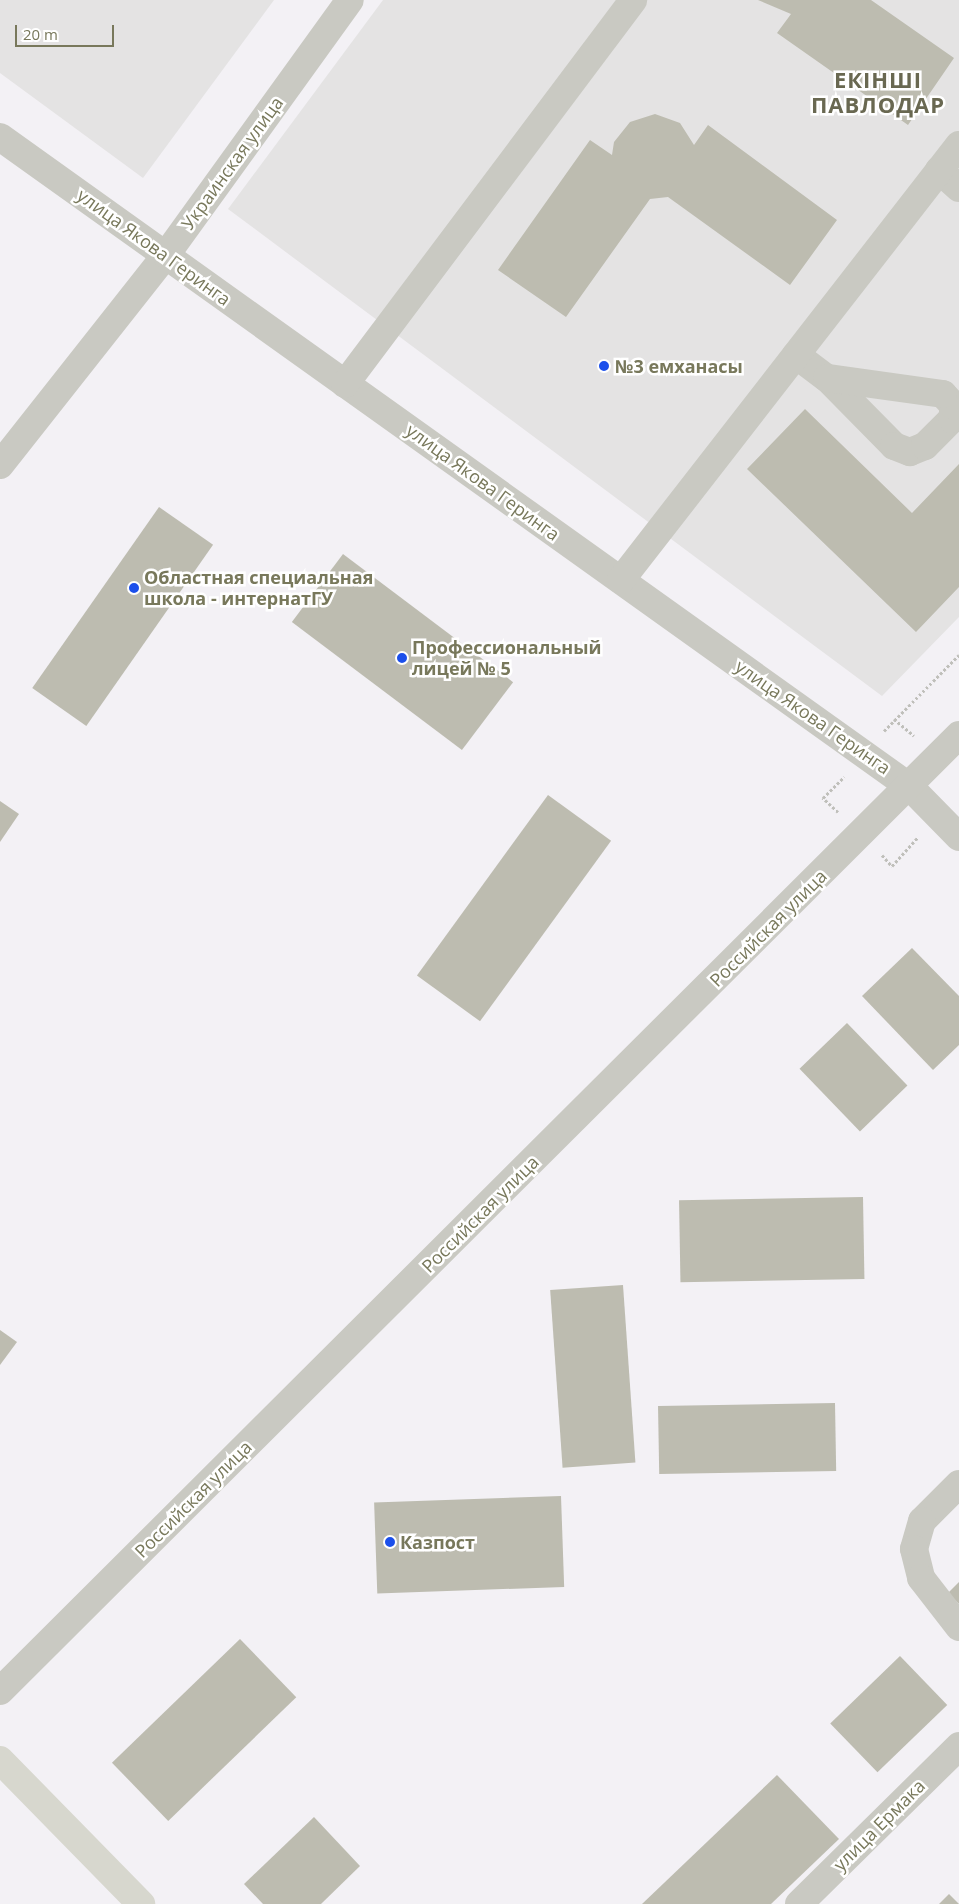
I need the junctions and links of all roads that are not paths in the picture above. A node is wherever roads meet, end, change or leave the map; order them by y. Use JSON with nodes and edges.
{"nodes":[{"id":1,"x":350,"y":0,"type":"edge"},
{"id":2,"x":633,"y":0,"type":"edge"},
{"id":3,"x":0,"y":137,"type":"edge"},
{"id":4,"x":959,"y":144,"type":"edge"},
{"id":5,"x":939,"y":170,"type":"junction"},
{"id":6,"x":959,"y":188,"type":"edge"},
{"id":7,"x":166,"y":255,"type":"junction"},
{"id":8,"x":796,"y":355,"type":"junction"},
{"id":9,"x":827,"y":378,"type":"dead end"},
{"id":10,"x":345,"y":384,"type":"junction"},
{"id":11,"x":0,"y":465,"type":"edge"},
{"id":12,"x":621,"y":580,"type":"junction"},
{"id":13,"x":959,"y":735,"type":"edge"},
{"id":14,"x":910,"y":786,"type":"junction"},
{"id":15,"x":959,"y":837,"type":"edge"},
{"id":16,"x":959,"y":1484,"type":"edge"},
{"id":17,"x":959,"y":1627,"type":"edge"},
{"id":18,"x":0,"y":1691,"type":"edge"},
{"id":19,"x":959,"y":1746,"type":"edge"},
{"id":20,"x":1,"y":1763,"type":"edge"},
{"id":21,"x":141,"y":1904,"type":"edge"},
{"id":22,"x":799,"y":1904,"type":"edge"}],
"edges":[{"from":1,"to":7,"type":"street","name":"Украинская улица"},
{"from":2,"to":10,"type":"street"},
{"from":3,"to":7,"type":"street","name":"улица Якова Геринга"},
{"from":4,"to":5,"type":"street"},
{"from":5,"to":6,"type":"street"},
{"from":5,"to":8,"type":"street"},
{"from":7,"to":10,"type":"street","name":"улица Якова Геринга"},
{"from":7,"to":11,"type":"street","name":"Украинская улица"},
{"from":8,"to":9,"type":"street"},
{"from":8,"to":12,"type":"street"},
{"from":10,"to":12,"type":"street","name":"улица Якова Геринга"},
{"from":12,"to":14,"type":"street","name":"улица Якова Геринга"},
{"from":13,"to":14,"type":"street","name":"Российская улица"},
{"from":14,"to":15,"type":"street","name":"улица Якова Геринга"},
{"from":14,"to":18,"type":"street","name":"Российская улица"},
{"from":16,"to":17,"type":"street"},
{"from":19,"to":22,"type":"street","name":"улица Ермака"},
{"from":20,"to":21,"type":"main road"}]}
